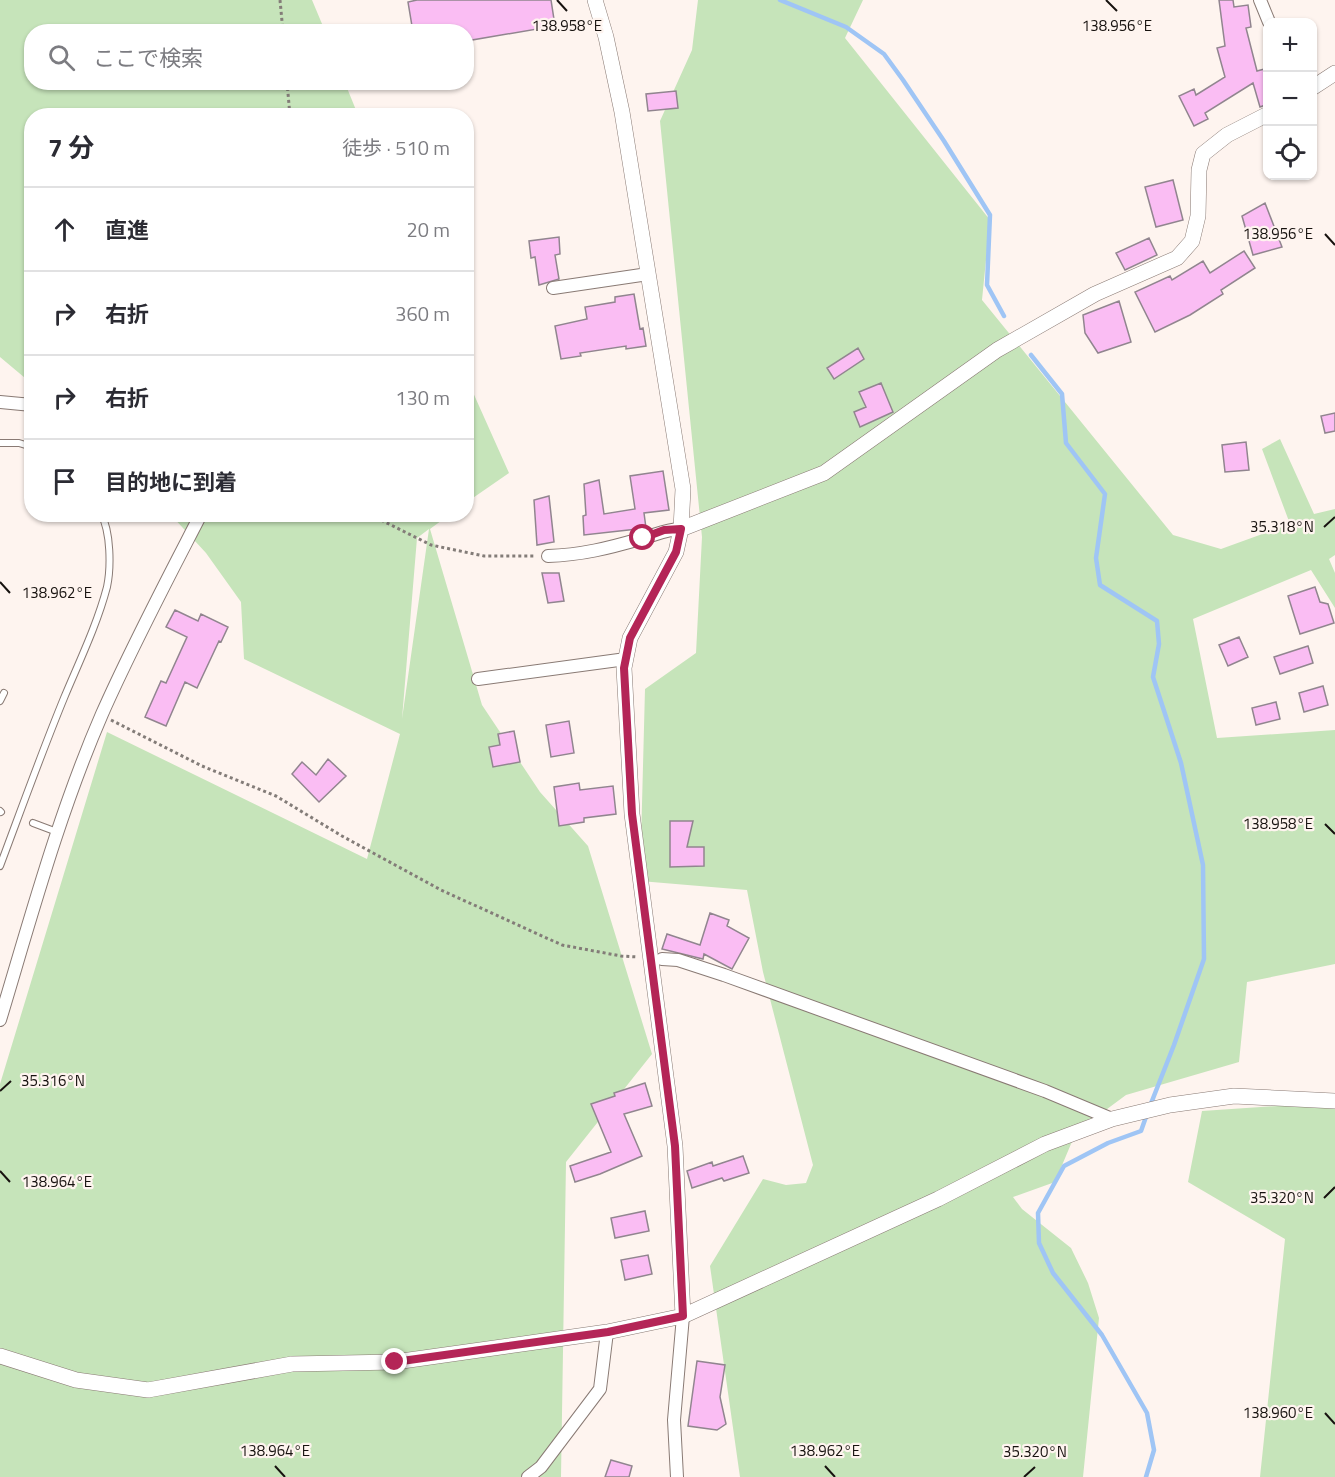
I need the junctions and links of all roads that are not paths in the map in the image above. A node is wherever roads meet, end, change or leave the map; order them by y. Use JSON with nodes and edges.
{"nodes":[{"id":1,"x":596,"y":0,"type":"edge"},
{"id":2,"x":1260,"y":0,"type":"edge"},
{"id":3,"x":1267,"y":18,"type":"edge"},
{"id":4,"x":1335,"y":73,"type":"edge"},
{"id":5,"x":1317,"y":85,"type":"edge"},
{"id":6,"x":1263,"y":117,"type":"edge"},
{"id":7,"x":648,"y":274,"type":"junction"},
{"id":8,"x":553,"y":288,"type":"dead end"},
{"id":9,"x":0,"y":402,"type":"edge"},
{"id":10,"x":24,"y":404,"type":"edge"},
{"id":11,"x":0,"y":442,"type":"edge"},
{"id":12,"x":24,"y":445,"type":"edge"},
{"id":13,"x":105,"y":522,"type":"edge"},
{"id":14,"x":197,"y":522,"type":"edge"},
{"id":15,"x":681,"y":529,"type":"junction"},
{"id":16,"x":548,"y":555,"type":"road end"},
{"id":17,"x":626,"y":658,"type":"junction"},
{"id":18,"x":478,"y":679,"type":"dead end"},
{"id":19,"x":4,"y":693,"type":"dead end"},
{"id":20,"x":0,"y":701,"type":"edge"},
{"id":21,"x":33,"y":823,"type":"dead end"},
{"id":22,"x":57,"y":832,"type":"junction"},
{"id":23,"x":0,"y":866,"type":"edge"},
{"id":24,"x":662,"y":959,"type":"road end"},
{"id":25,"x":0,"y":1020,"type":"edge"},
{"id":26,"x":1335,"y":1101,"type":"edge"},
{"id":27,"x":1112,"y":1119,"type":"junction"},
{"id":28,"x":683,"y":1316,"type":"junction"},
{"id":29,"x":608,"y":1332,"type":"junction"},
{"id":30,"x":0,"y":1356,"type":"edge"},
{"id":31,"x":528,"y":1477,"type":"edge"},
{"id":32,"x":678,"y":1477,"type":"edge"}],
"edges":[{"from":1,"to":7,"type":"street"},
{"from":2,"to":3,"type":"street"},
{"from":4,"to":5,"type":"street"},
{"from":6,"to":15,"type":"street"},
{"from":7,"to":8,"type":"street"},
{"from":7,"to":15,"type":"street"},
{"from":9,"to":10,"type":"street"},
{"from":11,"to":12,"type":"lane"},
{"from":13,"to":23,"type":"lane"},
{"from":14,"to":22,"type":"street"},
{"from":15,"to":16,"type":"street"},
{"from":15,"to":17,"type":"street"},
{"from":17,"to":18,"type":"street"},
{"from":17,"to":28,"type":"street"},
{"from":19,"to":20,"type":"lane"},
{"from":21,"to":22,"type":"lane"},
{"from":22,"to":25,"type":"street"},
{"from":24,"to":27,"type":"street"},
{"from":26,"to":27,"type":"street"},
{"from":27,"to":28,"type":"street"},
{"from":28,"to":29,"type":"street"},
{"from":28,"to":32,"type":"street"},
{"from":29,"to":30,"type":"street"},
{"from":29,"to":31,"type":"street"}]}
